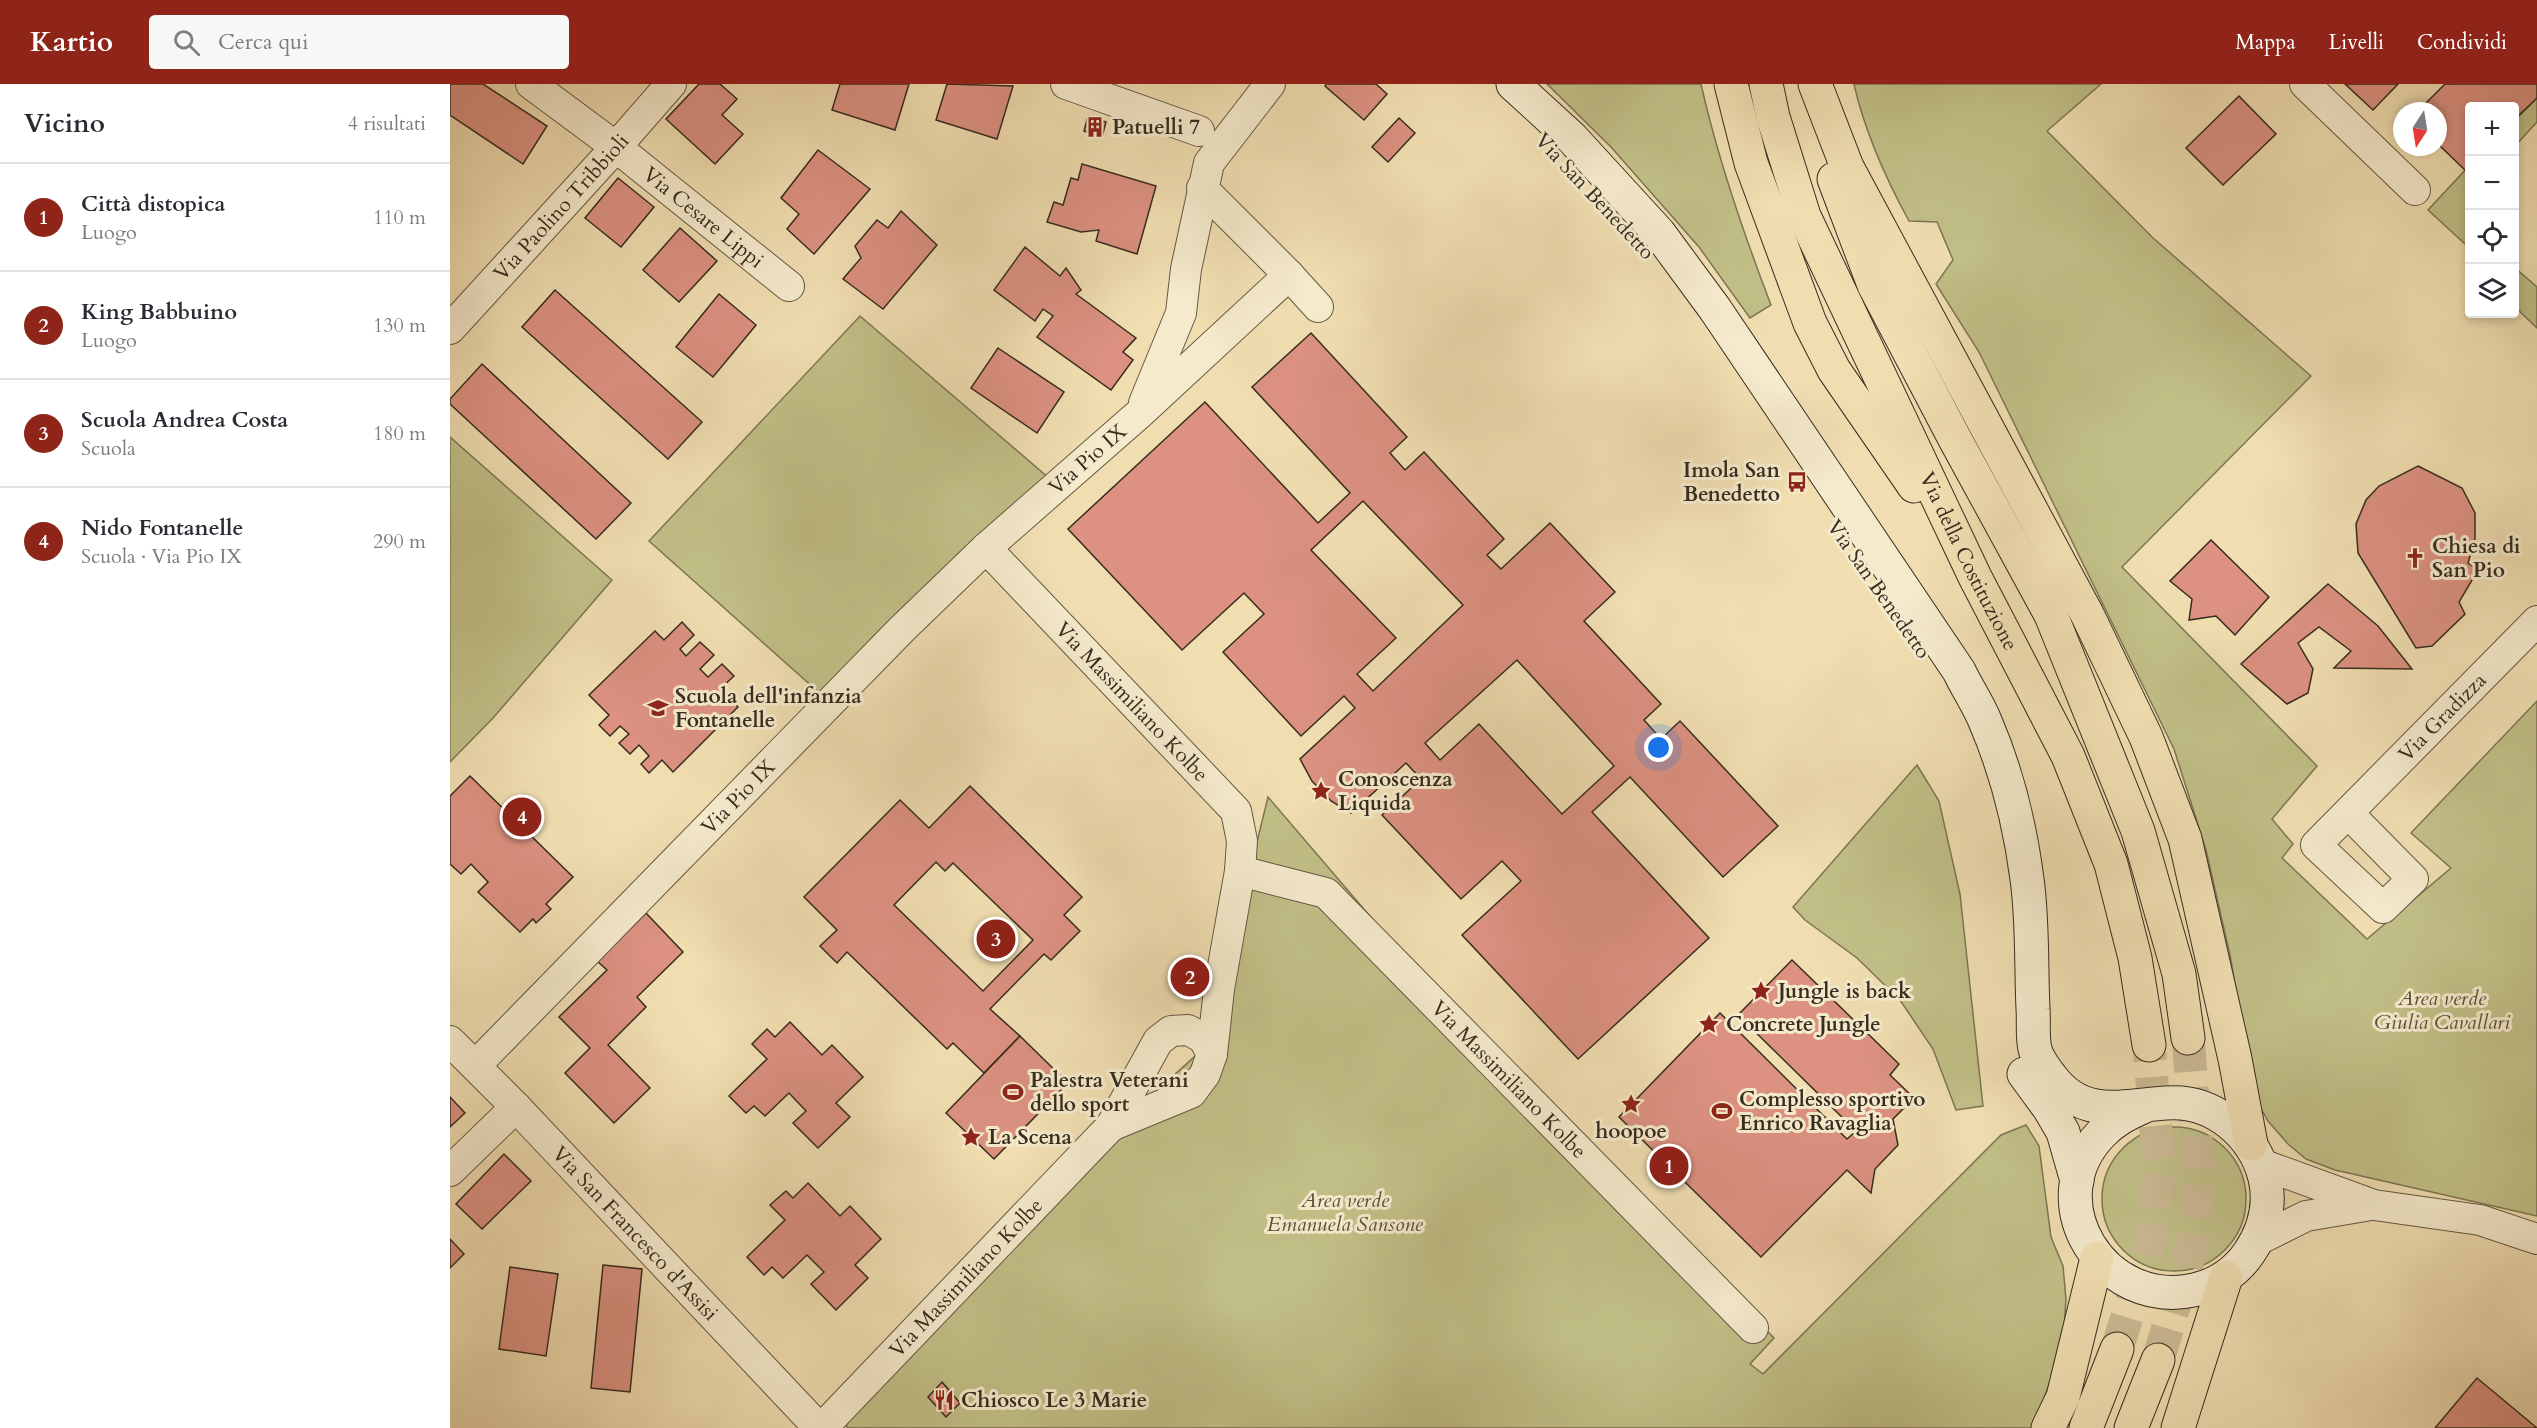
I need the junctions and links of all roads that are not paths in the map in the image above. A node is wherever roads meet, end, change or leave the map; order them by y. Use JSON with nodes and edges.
{"nodes":[{"id":1,"x":531,"y":84,"type":"edge"},
{"id":2,"x":671,"y":84,"type":"edge"},
{"id":3,"x":1066,"y":84,"type":"edge"},
{"id":4,"x":1270,"y":84,"type":"edge"},
{"id":5,"x":1488,"y":84,"type":"edge"},
{"id":6,"x":1513,"y":84,"type":"edge"},
{"id":7,"x":1731,"y":84,"type":"edge"},
{"id":8,"x":1766,"y":84,"type":"edge"},
{"id":9,"x":1807,"y":84,"type":"edge"},
{"id":10,"x":1815,"y":84,"type":"edge"},
{"id":11,"x":2305,"y":84,"type":"edge"},
{"id":12,"x":1199,"y":131,"type":"dead end"},
{"id":13,"x":616,"y":147,"type":"junction"},
{"id":14,"x":1202,"y":188,"type":"junction"},
{"id":15,"x":2415,"y":190,"type":"dead end"},
{"id":16,"x":1289,"y":275,"type":"junction"},
{"id":17,"x":789,"y":286,"type":"dead end"},
{"id":18,"x":1318,"y":307,"type":"dead end"},
{"id":19,"x":450,"y":329,"type":"edge"},
{"id":20,"x":1139,"y":414,"type":"junction"},
{"id":21,"x":986,"y":548,"type":"junction"},
{"id":22,"x":1976,"y":577,"type":"junction"},
{"id":23,"x":2537,"y":621,"type":"edge"},
{"id":24,"x":2348,"y":813,"type":"dead end"},
{"id":25,"x":1240,"y":871,"type":"junction"},
{"id":26,"x":1219,"y":989,"type":"junction"},
{"id":27,"x":1171,"y":1031,"type":"junction"},
{"id":28,"x":2188,"y":1038,"type":"tunnel mouth"},
{"id":29,"x":450,"y":1041,"type":"edge"},
{"id":30,"x":2149,"y":1045,"type":"tunnel mouth"},
{"id":31,"x":1212,"y":1054,"type":"junction"},
{"id":32,"x":476,"y":1065,"type":"junction"},
{"id":33,"x":516,"y":1107,"type":"junction"},
{"id":34,"x":2143,"y":1107,"type":"junction"},
{"id":35,"x":1111,"y":1126,"type":"junction"},
{"id":36,"x":2256,"y":1154,"type":"junction"},
{"id":37,"x":450,"y":1171,"type":"edge"},
{"id":38,"x":2077,"y":1181,"type":"junction"},
{"id":39,"x":2374,"y":1205,"type":"junction"},
{"id":40,"x":2537,"y":1239,"type":"edge"},
{"id":41,"x":2258,"y":1240,"type":"junction"},
{"id":42,"x":2097,"y":1258,"type":"junction"},
{"id":43,"x":2226,"y":1277,"type":"junction"},
{"id":44,"x":1753,"y":1328,"type":"dead end"},
{"id":45,"x":2117,"y":1349,"type":"tunnel mouth"},
{"id":46,"x":2158,"y":1360,"type":"tunnel mouth"},
{"id":47,"x":820,"y":1428,"type":"edge"},
{"id":48,"x":2048,"y":1428,"type":"edge"},
{"id":49,"x":2085,"y":1428,"type":"edge"},
{"id":50,"x":2131,"y":1428,"type":"edge"},
{"id":51,"x":2178,"y":1428,"type":"edge"}],
"edges":[{"from":1,"to":13,"type":"street","name":"Via Cesare Lippi"},
{"from":2,"to":13,"type":"street","name":"Via Paolino Tribbioli"},
{"from":3,"to":12,"type":"street"},
{"from":4,"to":14,"type":"street","name":"Via Pio IX"},
{"from":5,"to":38,"type":"street","name":"Via San Benedetto"},
{"from":6,"to":34,"type":"street","name":"Via San Benedetto"},
{"from":7,"to":22,"type":"highway"},
{"from":8,"to":22,"type":"highway","name":"Via della Costituzione"},
{"from":9,"to":28,"type":"highway","name":"Via della Costituzione"},
{"from":10,"to":36,"type":"highway"},
{"from":11,"to":15,"type":"street"},
{"from":13,"to":17,"type":"street","name":"Via Cesare Lippi"},
{"from":13,"to":19,"type":"street","name":"Via Paolino Tribbioli"},
{"from":14,"to":16,"type":"street"},
{"from":14,"to":20,"type":"street","name":"Via Pio IX"},
{"from":16,"to":18,"type":"street"},
{"from":16,"to":20,"type":"street","name":"Via Pio IX"},
{"from":20,"to":21,"type":"street","name":"Via Pio IX"},
{"from":21,"to":25,"type":"street","name":"Via Massimiliano Kolbe"},
{"from":21,"to":32,"type":"street","name":"Via Pio IX"},
{"from":22,"to":30,"type":"highway","name":"Via della Costituzione"},
{"from":23,"to":24,"type":"street","name":"Via Gradizza"},
{"from":25,"to":26,"type":"street","name":"Via Massimiliano Kolbe"},
{"from":25,"to":44,"type":"street","name":"Via Massimiliano Kolbe"},
{"from":26,"to":27,"type":"street","name":"Via Massimiliano Kolbe"},
{"from":26,"to":31,"type":"street","name":"Via Massimiliano Kolbe"},
{"from":27,"to":31,"type":"street"},
{"from":27,"to":35,"type":"street","name":"Via Massimiliano Kolbe"},
{"from":29,"to":32,"type":"street","name":"Via San Francesco d'Assisi"},
{"from":31,"to":35,"type":"street","name":"Via Massimiliano Kolbe"},
{"from":32,"to":33,"type":"street","name":"Via San Francesco d'Assisi"},
{"from":33,"to":37,"type":"street"},
{"from":33,"to":47,"type":"street","name":"Via San Francesco d'Assisi"},
{"from":34,"to":36,"type":"street","name":"Via San Benedetto"},
{"from":34,"to":38,"type":"street","name":"Via San Benedetto"},
{"from":35,"to":47,"type":"street","name":"Via Massimiliano Kolbe"},
{"from":36,"to":39,"type":"street","name":"Via San Benedetto"},
{"from":36,"to":41,"type":"street","name":"Via San Benedetto"},
{"from":38,"to":42,"type":"street","name":"Via San Benedetto"},
{"from":39,"to":40,"type":"street","name":"Via San Benedetto"},
{"from":39,"to":41,"type":"street","name":"Via San Benedetto"},
{"from":41,"to":43,"type":"street","name":"Via San Benedetto"},
{"from":42,"to":43,"type":"street","name":"Via San Benedetto"},
{"from":42,"to":48,"type":"highway"},
{"from":43,"to":51,"type":"highway"},
{"from":45,"to":49,"type":"highway"},
{"from":46,"to":50,"type":"highway"}]}
